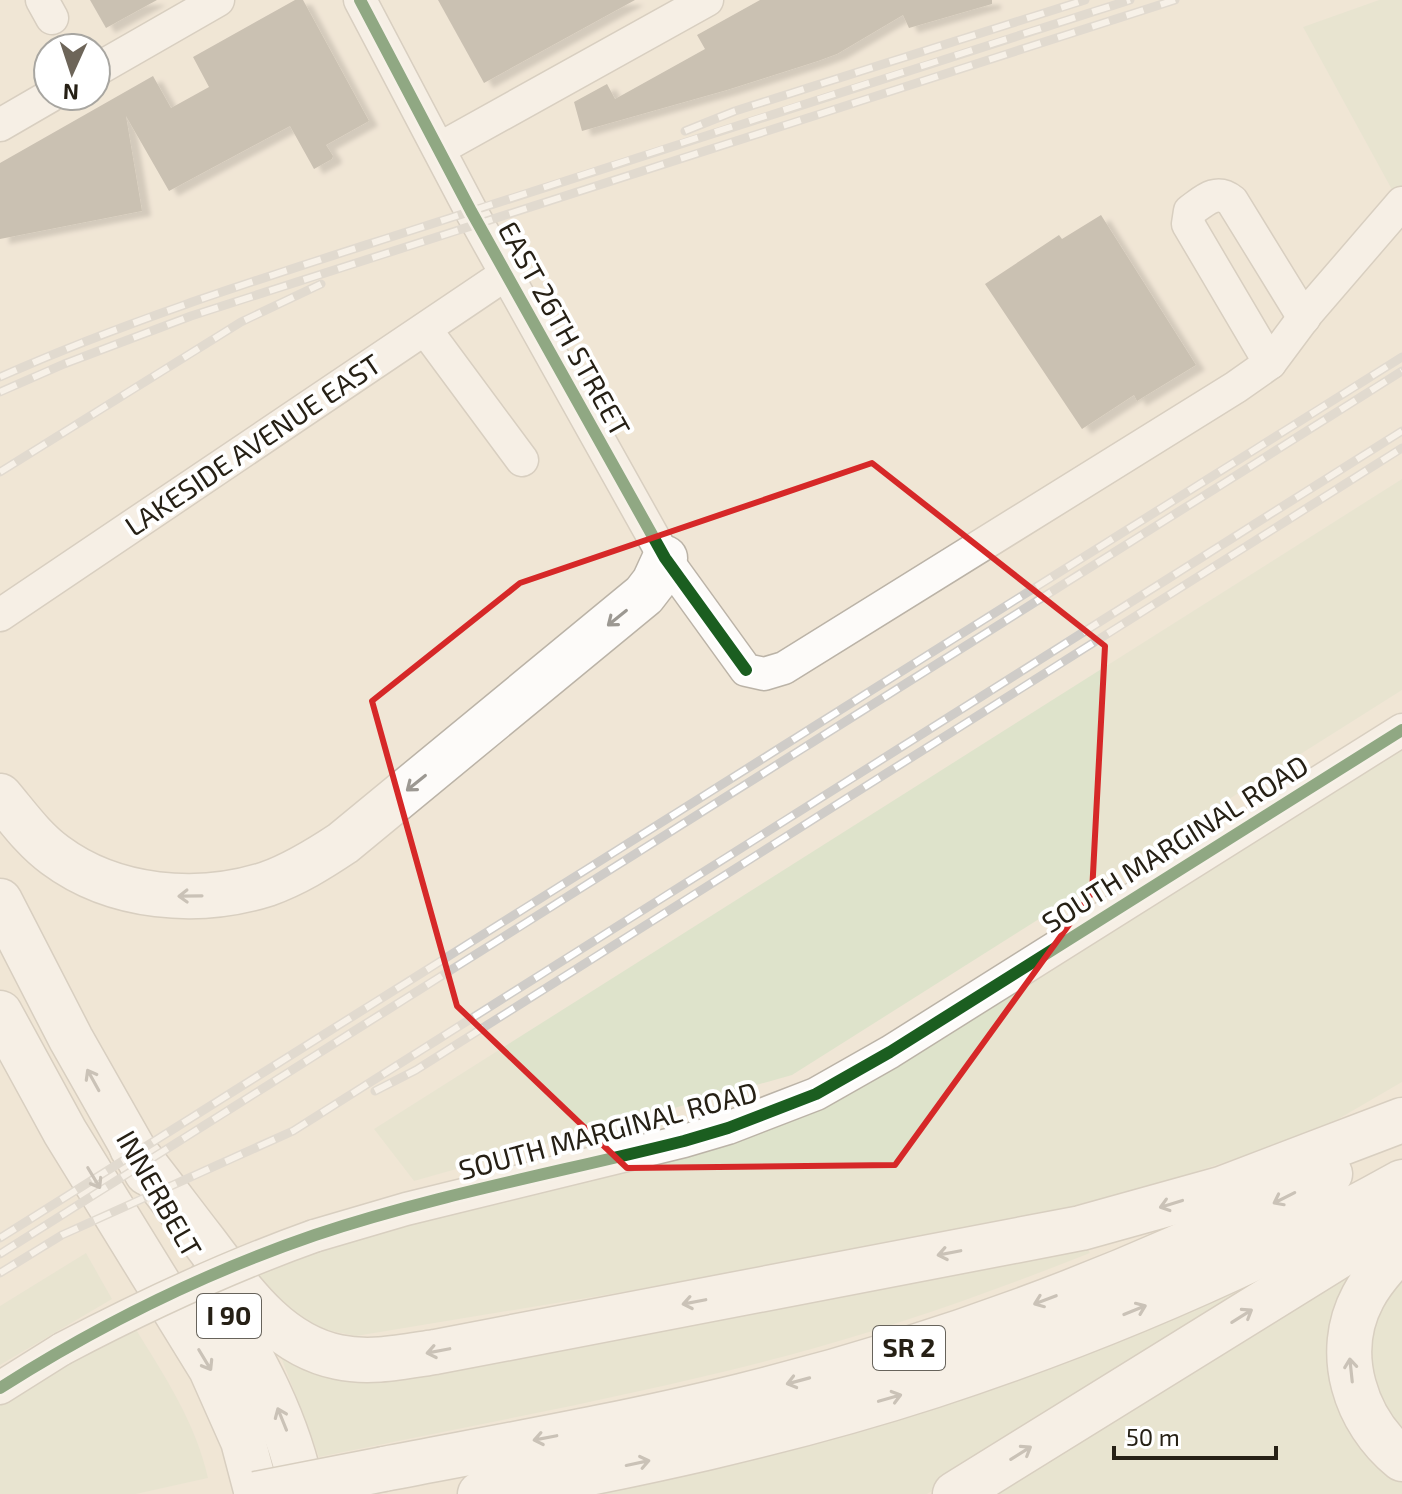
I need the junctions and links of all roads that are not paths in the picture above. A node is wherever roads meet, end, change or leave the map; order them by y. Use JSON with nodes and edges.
{"nodes":[{"id":1,"x":218,"y":0,"type":"edge"},
{"id":2,"x":361,"y":0,"type":"edge"},
{"id":3,"x":707,"y":0,"type":"edge"},
{"id":4,"x":112,"y":61,"type":"edge"},
{"id":5,"x":32,"y":106,"type":"edge"},
{"id":6,"x":0,"y":125,"type":"edge"},
{"id":7,"x":439,"y":149,"type":"junction"},
{"id":8,"x":1402,"y":203,"type":"edge"},
{"id":9,"x":506,"y":274,"type":"junction"},
{"id":10,"x":1304,"y":318,"type":"junction"},
{"id":11,"x":425,"y":329,"type":"junction"},
{"id":12,"x":1270,"y":363,"type":"junction"},
{"id":13,"x":522,"y":460,"type":"dead end"},
{"id":14,"x":665,"y":558,"type":"junction"},
{"id":15,"x":0,"y":615,"type":"edge"},
{"id":16,"x":1402,"y":730,"type":"edge"},
{"id":17,"x":0,"y":796,"type":"edge"},
{"id":18,"x":0,"y":901,"type":"edge"},
{"id":19,"x":0,"y":1013,"type":"edge"},
{"id":20,"x":1402,"y":1120,"type":"edge"},
{"id":21,"x":1402,"y":1134,"type":"edge"},
{"id":22,"x":132,"y":1148,"type":"junction"},
{"id":23,"x":1402,"y":1182,"type":"edge"},
{"id":24,"x":1402,"y":1217,"type":"edge"},
{"id":25,"x":1402,"y":1248,"type":"edge"},
{"id":26,"x":0,"y":1388,"type":"edge"},
{"id":27,"x":1402,"y":1459,"type":"edge"},
{"id":28,"x":256,"y":1494,"type":"edge"},
{"id":29,"x":303,"y":1494,"type":"edge"},
{"id":30,"x":480,"y":1494,"type":"edge"},
{"id":31,"x":955,"y":1494,"type":"edge"}],
"edges":[{"from":1,"to":4,"type":"street"},
{"from":2,"to":7,"type":"street","name":"EAST 26TH STREET"},
{"from":3,"to":7,"type":"street"},
{"from":5,"to":6,"type":"street"},
{"from":7,"to":9,"type":"street","name":"EAST 26TH STREET"},
{"from":8,"to":10,"type":"street"},
{"from":9,"to":11,"type":"street","name":"LAKESIDE AVENUE EAST"},
{"from":9,"to":14,"type":"street","name":"EAST 26TH STREET"},
{"from":10,"to":12,"type":"street"},
{"from":10,"to":12,"type":"street"},
{"from":11,"to":13,"type":"street"},
{"from":11,"to":15,"type":"street","name":"LAKESIDE AVENUE EAST"},
{"from":12,"to":14,"type":"street","name":"EAST 26TH STREET"},
{"from":14,"to":17,"type":"highway","one_way":true},
{"from":16,"to":26,"type":"street","name":"SOUTH MARGINAL ROAD","bridge":true},
{"from":22,"to":18,"type":"highway","name":"INNERBELT","number":"I 90","one_way":true},
{"from":19,"to":28,"type":"highway","name":"INNERBELT","number":"I 90","one_way":true},
{"from":20,"to":22,"type":"highway","one_way":true},
{"from":21,"to":28,"type":"highway","number":"SR 2","one_way":true,"bridge":true},
{"from":29,"to":22,"type":"highway","name":"INNERBELT","number":"I 90","one_way":true},
{"from":30,"to":23,"type":"highway","one_way":true},
{"from":31,"to":24,"type":"highway","one_way":true},
{"from":27,"to":25,"type":"highway","one_way":true}]}
